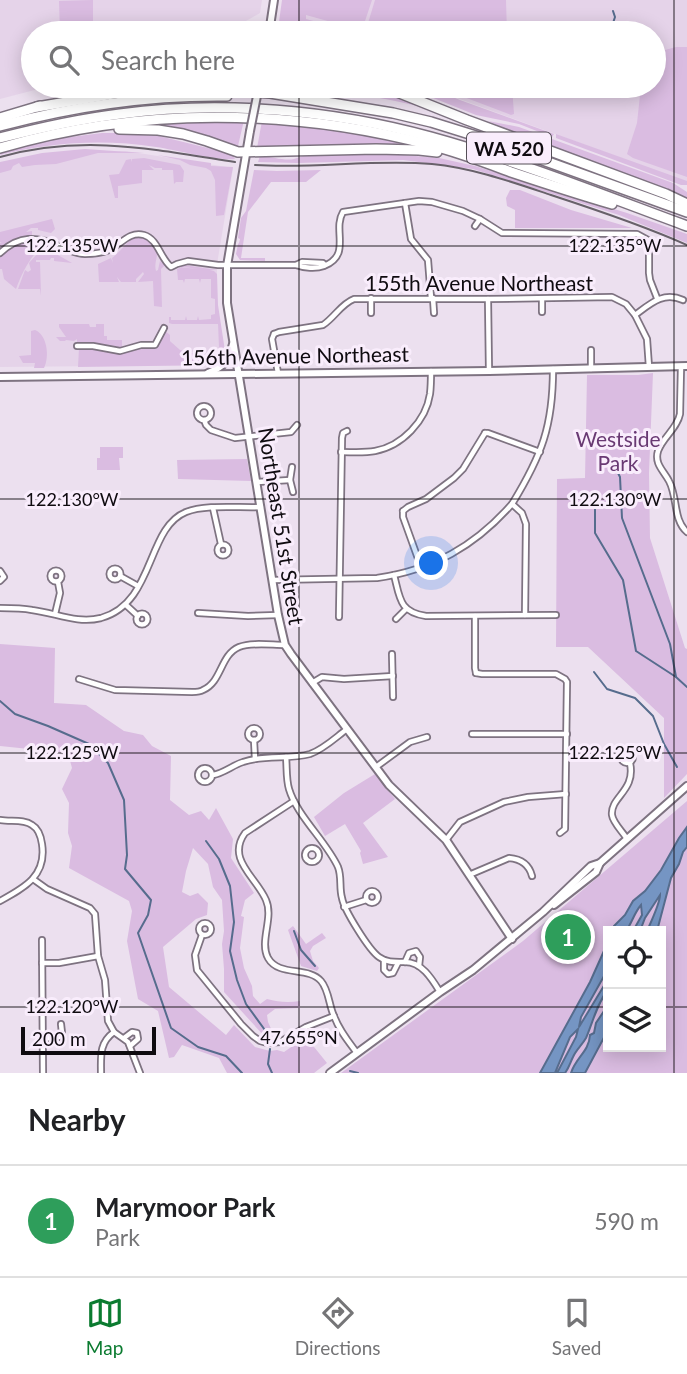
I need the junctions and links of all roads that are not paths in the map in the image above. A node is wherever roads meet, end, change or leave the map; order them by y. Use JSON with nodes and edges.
{"nodes":[{"id":1,"x":274,"y":0,"type":"edge"},
{"id":2,"x":271,"y":21,"type":"edge"},
{"id":3,"x":68,"y":98,"type":"edge"},
{"id":4,"x":90,"y":98,"type":"edge"},
{"id":5,"x":164,"y":98,"type":"edge"},
{"id":6,"x":257,"y":98,"type":"edge"},
{"id":7,"x":271,"y":98,"type":"edge"},
{"id":8,"x":298,"y":98,"type":"edge"},
{"id":9,"x":412,"y":98,"type":"edge"},
{"id":10,"x":327,"y":103,"type":"junction"},
{"id":11,"x":37,"y":107,"type":"junction"},
{"id":12,"x":0,"y":118,"type":"edge"},
{"id":13,"x":0,"y":126,"type":"edge"},
{"id":14,"x":68,"y":131,"type":"junction"},
{"id":15,"x":0,"y":138,"type":"edge"},
{"id":16,"x":0,"y":148,"type":"edge"},
{"id":17,"x":247,"y":152,"type":"junction"},
{"id":18,"x":504,"y":169,"type":"junction"},
{"id":19,"x":405,"y":203,"type":"junction"},
{"id":20,"x":687,"y":204,"type":"edge"},
{"id":21,"x":687,"y":212,"type":"edge"},
{"id":22,"x":480,"y":219,"type":"junction"},
{"id":23,"x":475,"y":226,"type":"dead end"},
{"id":24,"x":687,"y":227,"type":"edge"},
{"id":25,"x":0,"y":253,"type":"edge"},
{"id":26,"x":227,"y":265,"type":"junction"},
{"id":27,"x":371,"y":298,"type":"junction"},
{"id":28,"x":432,"y":298,"type":"junction"},
{"id":29,"x":657,"y":298,"type":"junction"},
{"id":30,"x":488,"y":299,"type":"junction"},
{"id":31,"x":542,"y":299,"type":"junction"},
{"id":32,"x":683,"y":300,"type":"dead end"},
{"id":33,"x":542,"y":312,"type":"dead end"},
{"id":34,"x":371,"y":313,"type":"dead end"},
{"id":35,"x":433,"y":313,"type":"dead end"},
{"id":36,"x":635,"y":315,"type":"junction"},
{"id":37,"x":164,"y":328,"type":"dead end"},
{"id":38,"x":268,"y":330,"type":"dead end"},
{"id":39,"x":274,"y":334,"type":"junction"},
{"id":40,"x":233,"y":342,"type":"junction"},
{"id":41,"x":77,"y":346,"type":"dead end"},
{"id":42,"x":591,"y":349,"type":"dead end"},
{"id":43,"x":684,"y":366,"type":"edge"},
{"id":44,"x":649,"y":367,"type":"junction"},
{"id":45,"x":553,"y":369,"type":"junction"},
{"id":46,"x":591,"y":369,"type":"junction"},
{"id":47,"x":431,"y":371,"type":"junction"},
{"id":48,"x":489,"y":371,"type":"junction"},
{"id":49,"x":278,"y":373,"type":"junction"},
{"id":50,"x":206,"y":374,"type":"junction"},
{"id":51,"x":240,"y":375,"type":"junction"},
{"id":52,"x":0,"y":377,"type":"edge"},
{"id":53,"x":204,"y":420,"type":"dead end"},
{"id":54,"x":297,"y":425,"type":"dead end"},
{"id":55,"x":347,"y":431,"type":"dead end"},
{"id":56,"x":250,"y":436,"type":"junction"},
{"id":57,"x":341,"y":452,"type":"junction"},
{"id":58,"x":540,"y":452,"type":"junction"},
{"id":59,"x":292,"y":467,"type":"dead end"},
{"id":60,"x":290,"y":480,"type":"junction"},
{"id":61,"x":257,"y":482,"type":"junction"},
{"id":62,"x":293,"y":492,"type":"dead end"},
{"id":63,"x":512,"y":504,"type":"junction"},
{"id":64,"x":261,"y":507,"type":"junction"},
{"id":65,"x":213,"y":508,"type":"junction"},
{"id":66,"x":687,"y":532,"type":"edge"},
{"id":67,"x":221,"y":544,"type":"dead end"},
{"id":68,"x":421,"y":567,"type":"junction"},
{"id":69,"x":0,"y":571,"type":"edge"},
{"id":70,"x":394,"y":575,"type":"junction"},
{"id":71,"x":120,"y":576,"type":"dead end"},
{"id":72,"x":339,"y":579,"type":"junction"},
{"id":73,"x":272,"y":580,"type":"junction"},
{"id":74,"x":0,"y":582,"type":"edge"},
{"id":75,"x":58,"y":582,"type":"dead end"},
{"id":76,"x":138,"y":586,"type":"junction"},
{"id":77,"x":126,"y":605,"type":"junction"},
{"id":78,"x":0,"y":608,"type":"edge"},
{"id":79,"x":406,"y":609,"type":"junction"},
{"id":80,"x":198,"y":613,"type":"dead end"},
{"id":81,"x":55,"y":614,"type":"junction"},
{"id":82,"x":278,"y":615,"type":"junction"},
{"id":83,"x":525,"y":615,"type":"junction"},
{"id":84,"x":556,"y":615,"type":"dead end"},
{"id":85,"x":138,"y":616,"type":"dead end"},
{"id":86,"x":475,"y":616,"type":"junction"},
{"id":87,"x":339,"y":617,"type":"dead end"},
{"id":88,"x":396,"y":619,"type":"dead end"},
{"id":89,"x":285,"y":645,"type":"junction"},
{"id":90,"x":393,"y":653,"type":"dead end"},
{"id":91,"x":393,"y":676,"type":"junction"},
{"id":92,"x":79,"y":679,"type":"dead end"},
{"id":93,"x":312,"y":683,"type":"junction"},
{"id":94,"x":393,"y":697,"type":"dead end"},
{"id":95,"x":347,"y":729,"type":"junction"},
{"id":96,"x":472,"y":734,"type":"dead end"},
{"id":97,"x":567,"y":734,"type":"junction"},
{"id":98,"x":426,"y":737,"type":"dead end"},
{"id":99,"x":254,"y":740,"type":"dead end"},
{"id":100,"x":286,"y":757,"type":"junction"},
{"id":101,"x":256,"y":759,"type":"junction"},
{"id":102,"x":630,"y":763,"type":"dead end"},
{"id":103,"x":376,"y":767,"type":"junction"},
{"id":104,"x":213,"y":775,"type":"dead end"},
{"id":105,"x":687,"y":786,"type":"edge"},
{"id":106,"x":566,"y":794,"type":"junction"},
{"id":107,"x":294,"y":801,"type":"junction"},
{"id":108,"x":0,"y":820,"type":"edge"},
{"id":109,"x":560,"y":833,"type":"dead end"},
{"id":110,"x":627,"y":839,"type":"junction"},
{"id":111,"x":446,"y":840,"type":"junction"},
{"id":112,"x":324,"y":846,"type":"junction"},
{"id":113,"x":317,"y":851,"type":"dead end"},
{"id":114,"x":469,"y":875,"type":"junction"},
{"id":115,"x":532,"y":876,"type":"dead end"},
{"id":116,"x":33,"y":879,"type":"junction"},
{"id":117,"x":366,"y":900,"type":"dead end"},
{"id":118,"x":0,"y":901,"type":"edge"},
{"id":119,"x":344,"y":907,"type":"junction"},
{"id":120,"x":202,"y":935,"type":"dead end"},
{"id":121,"x":512,"y":939,"type":"junction"},
{"id":122,"x":42,"y":940,"type":"dead end"},
{"id":123,"x":99,"y":956,"type":"junction"},
{"id":124,"x":384,"y":960,"type":"junction"},
{"id":125,"x":405,"y":962,"type":"junction"},
{"id":126,"x":42,"y":963,"type":"junction"},
{"id":127,"x":398,"y":963,"type":"junction"},
{"id":128,"x":419,"y":966,"type":"junction"},
{"id":129,"x":440,"y":992,"type":"junction"},
{"id":130,"x":334,"y":1016,"type":"junction"},
{"id":131,"x":61,"y":1024,"type":"dead end"},
{"id":132,"x":114,"y":1032,"type":"junction"},
{"id":133,"x":124,"y":1038,"type":"junction"},
{"id":134,"x":42,"y":1039,"type":"junction"},
{"id":135,"x":130,"y":1046,"type":"junction"},
{"id":136,"x":357,"y":1054,"type":"junction"},
{"id":137,"x":43,"y":1073,"type":"edge"},
{"id":138,"x":101,"y":1073,"type":"edge"},
{"id":139,"x":140,"y":1073,"type":"edge"},
{"id":140,"x":330,"y":1073,"type":"edge"}],
"edges":[{"from":1,"to":2,"type":"main road"},
{"from":3,"to":11,"type":"highway"},
{"from":4,"to":11,"type":"highway"},
{"from":5,"to":13,"type":"highway","number":"WA 520"},
{"from":6,"to":17,"type":"main road","name":"Northeast 51st Street","bridge":true},
{"from":7,"to":10,"type":"highway","number":"WA 520"},
{"from":8,"to":10,"type":"highway"},
{"from":9,"to":20,"type":"highway"},
{"from":10,"to":21,"type":"highway","number":"WA 520"},
{"from":11,"to":12,"type":"highway"},
{"from":14,"to":16,"type":"highway"},
{"from":14,"to":17,"type":"highway"},
{"from":14,"to":18,"type":"highway"},
{"from":15,"to":24,"type":"highway","number":"WA 520"},
{"from":17,"to":18,"type":"highway"},
{"from":17,"to":26,"type":"main road","name":"Northeast 51st Street"},
{"from":18,"to":24,"type":"highway"},
{"from":19,"to":22,"type":"street"},
{"from":19,"to":26,"type":"street"},
{"from":19,"to":28,"type":"street"},
{"from":22,"to":23,"type":"street"},
{"from":22,"to":29,"type":"street"},
{"from":25,"to":26,"type":"street"},
{"from":26,"to":40,"type":"main road","name":"Northeast 51st Street"},
{"from":27,"to":28,"type":"street","name":"155th Avenue Northeast"},
{"from":27,"to":34,"type":"street"},
{"from":27,"to":39,"type":"street","name":"155th Avenue Northeast"},
{"from":28,"to":30,"type":"street","name":"155th Avenue Northeast"},
{"from":28,"to":35,"type":"street"},
{"from":29,"to":32,"type":"street"},
{"from":29,"to":36,"type":"street"},
{"from":30,"to":31,"type":"street","name":"155th Avenue Northeast"},
{"from":30,"to":48,"type":"street"},
{"from":31,"to":33,"type":"street"},
{"from":31,"to":36,"type":"street","name":"155th Avenue Northeast"},
{"from":36,"to":44,"type":"street"},
{"from":37,"to":41,"type":"street"},
{"from":38,"to":39,"type":"street"},
{"from":39,"to":49,"type":"street"},
{"from":40,"to":50,"type":"main road"},
{"from":40,"to":51,"type":"main road","name":"Northeast 51st Street"},
{"from":42,"to":46,"type":"street"},
{"from":43,"to":44,"type":"main road","name":"156th Avenue Northeast"},
{"from":43,"to":66,"type":"street"},
{"from":44,"to":46,"type":"main road","name":"156th Avenue Northeast"},
{"from":45,"to":46,"type":"main road","name":"156th Avenue Northeast"},
{"from":45,"to":48,"type":"main road","name":"156th Avenue Northeast"},
{"from":45,"to":58,"type":"street"},
{"from":47,"to":48,"type":"main road","name":"156th Avenue Northeast"},
{"from":47,"to":49,"type":"main road","name":"156th Avenue Northeast"},
{"from":47,"to":57,"type":"street"},
{"from":49,"to":51,"type":"main road","name":"156th Avenue Northeast"},
{"from":50,"to":51,"type":"main road","name":"156th Avenue Northeast"},
{"from":50,"to":52,"type":"main road","name":"156th Avenue Northeast"},
{"from":51,"to":56,"type":"main road","name":"Northeast 51st Street"},
{"from":53,"to":56,"type":"street"},
{"from":54,"to":56,"type":"street"},
{"from":55,"to":57,"type":"street"},
{"from":56,"to":61,"type":"main road","name":"Northeast 51st Street"},
{"from":57,"to":72,"type":"street"},
{"from":58,"to":63,"type":"street"},
{"from":58,"to":68,"type":"street"},
{"from":59,"to":60,"type":"street"},
{"from":60,"to":61,"type":"street"},
{"from":60,"to":62,"type":"street"},
{"from":61,"to":64,"type":"main road","name":"Northeast 51st Street"},
{"from":63,"to":68,"type":"street"},
{"from":63,"to":83,"type":"street"},
{"from":64,"to":65,"type":"street"},
{"from":64,"to":73,"type":"main road","name":"Northeast 51st Street"},
{"from":65,"to":67,"type":"street"},
{"from":65,"to":76,"type":"street"},
{"from":68,"to":70,"type":"street"},
{"from":69,"to":74,"type":"street"},
{"from":70,"to":72,"type":"street"},
{"from":70,"to":79,"type":"street"},
{"from":71,"to":76,"type":"street"},
{"from":72,"to":73,"type":"street"},
{"from":72,"to":87,"type":"street"},
{"from":73,"to":82,"type":"main road","name":"Northeast 51st Street"},
{"from":75,"to":81,"type":"street"},
{"from":76,"to":77,"type":"street"},
{"from":77,"to":81,"type":"street"},
{"from":77,"to":85,"type":"street"},
{"from":78,"to":81,"type":"street"},
{"from":79,"to":86,"type":"street"},
{"from":79,"to":88,"type":"street"},
{"from":80,"to":82,"type":"street"},
{"from":82,"to":89,"type":"main road","name":"Northeast 51st Street"},
{"from":83,"to":84,"type":"street"},
{"from":83,"to":86,"type":"street"},
{"from":86,"to":97,"type":"street"},
{"from":89,"to":92,"type":"street"},
{"from":89,"to":93,"type":"main road","name":"Northeast 51st Street"},
{"from":90,"to":91,"type":"street"},
{"from":91,"to":93,"type":"street"},
{"from":91,"to":94,"type":"street"},
{"from":93,"to":95,"type":"main road","name":"Northeast 51st Street"},
{"from":95,"to":100,"type":"street"},
{"from":95,"to":103,"type":"main road","name":"Northeast 51st Street"},
{"from":96,"to":97,"type":"street"},
{"from":97,"to":106,"type":"street"},
{"from":98,"to":103,"type":"street"},
{"from":99,"to":101,"type":"street"},
{"from":100,"to":101,"type":"street"},
{"from":100,"to":107,"type":"street"},
{"from":101,"to":104,"type":"street"},
{"from":102,"to":110,"type":"street"},
{"from":103,"to":111,"type":"main road","name":"Northeast 51st Street"},
{"from":105,"to":110,"type":"main road"},
{"from":106,"to":109,"type":"street"},
{"from":106,"to":111,"type":"street"},
{"from":107,"to":112,"type":"street"},
{"from":107,"to":130,"type":"street"},
{"from":108,"to":116,"type":"street"},
{"from":110,"to":121,"type":"main road"},
{"from":111,"to":114,"type":"main road","name":"Northeast 51st Street"},
{"from":112,"to":113,"type":"street"},
{"from":112,"to":119,"type":"street"},
{"from":114,"to":115,"type":"street"},
{"from":114,"to":121,"type":"main road","name":"Northeast 51st Street"},
{"from":116,"to":118,"type":"street"},
{"from":116,"to":123,"type":"street"},
{"from":117,"to":119,"type":"street"},
{"from":119,"to":124,"type":"street"},
{"from":120,"to":130,"type":"street"},
{"from":121,"to":129,"type":"main road"},
{"from":122,"to":126,"type":"street"},
{"from":123,"to":126,"type":"street"},
{"from":123,"to":132,"type":"street"},
{"from":124,"to":127,"type":"street"},
{"from":124,"to":127,"type":"street"},
{"from":125,"to":127,"type":"street"},
{"from":125,"to":128,"type":"street"},
{"from":125,"to":128,"type":"street"},
{"from":126,"to":134,"type":"street"},
{"from":128,"to":129,"type":"street"},
{"from":129,"to":136,"type":"main road"},
{"from":130,"to":136,"type":"street"},
{"from":131,"to":134,"type":"street"},
{"from":132,"to":133,"type":"street"},
{"from":132,"to":138,"type":"street"},
{"from":133,"to":135,"type":"street"},
{"from":133,"to":135,"type":"street"},
{"from":134,"to":137,"type":"street"},
{"from":135,"to":139,"type":"street"},
{"from":136,"to":140,"type":"main road"}]}
